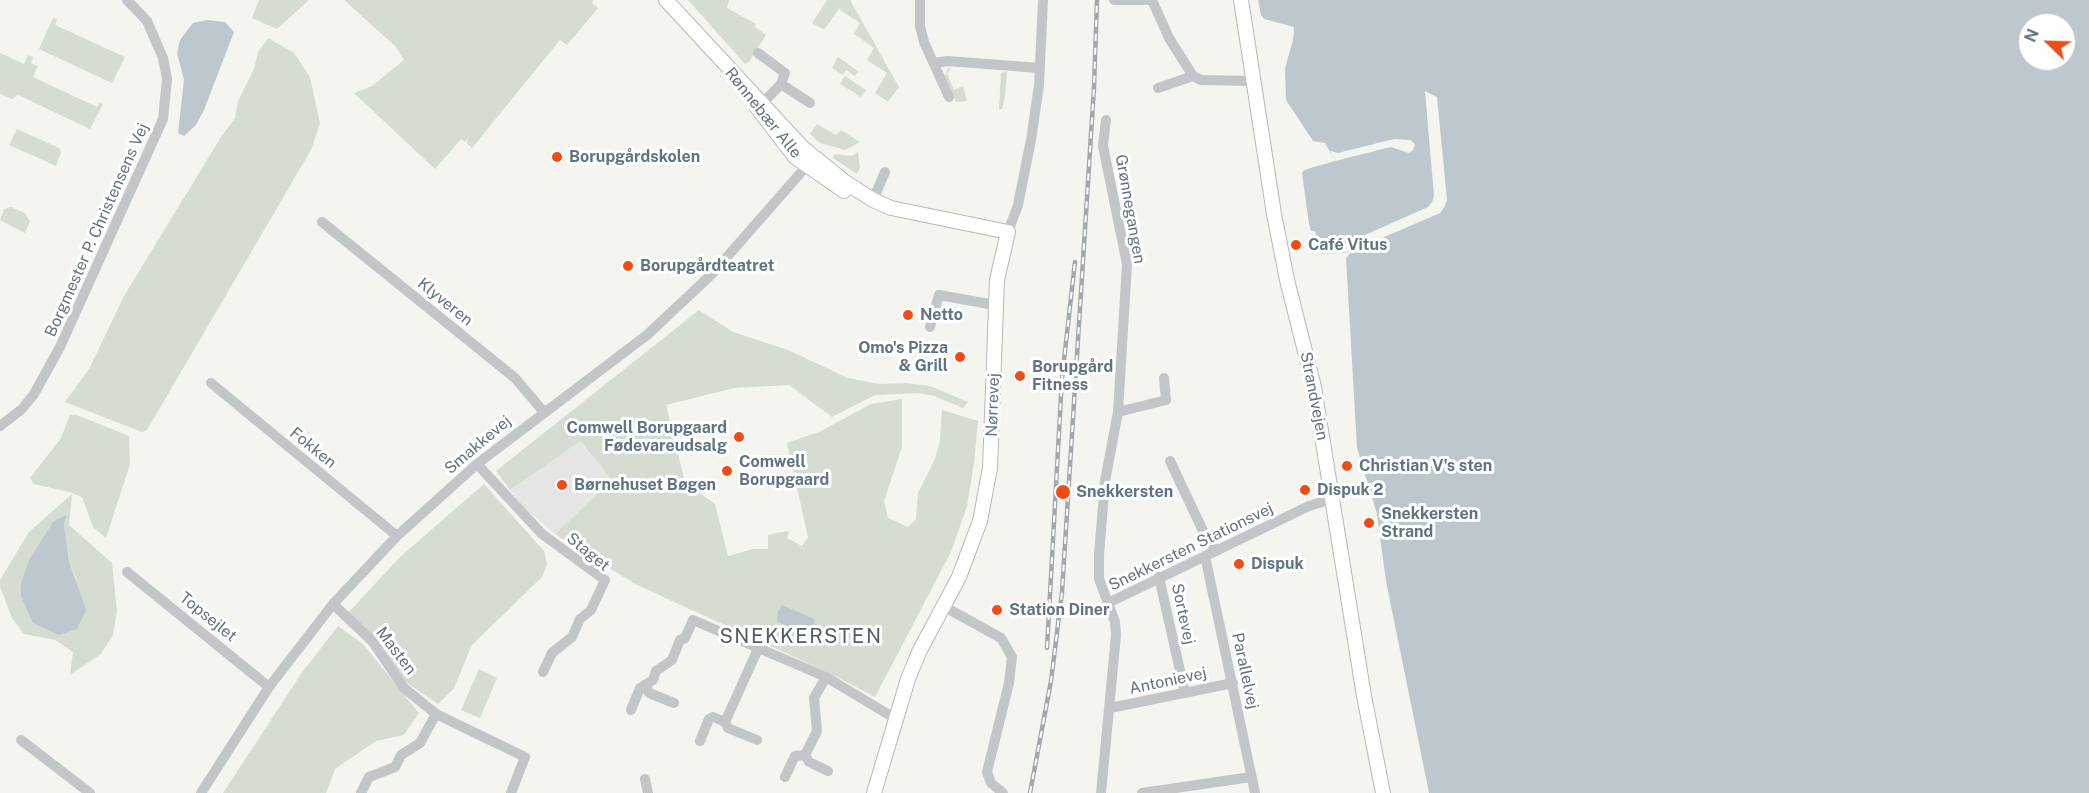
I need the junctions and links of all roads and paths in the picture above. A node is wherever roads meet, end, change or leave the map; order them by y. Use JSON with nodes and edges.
{"nodes":[{"id":1,"x":127,"y":0,"type":"edge"},
{"id":2,"x":666,"y":0,"type":"edge"},
{"id":3,"x":920,"y":0,"type":"edge"},
{"id":4,"x":1043,"y":0,"type":"edge"},
{"id":5,"x":1114,"y":0,"type":"edge"},
{"id":6,"x":1241,"y":0,"type":"edge"},
{"id":7,"x":758,"y":53,"type":"dead end"},
{"id":8,"x":934,"y":63,"type":"junction"},
{"id":9,"x":1040,"y":68,"type":"junction"},
{"id":10,"x":1193,"y":76,"type":"junction"},
{"id":11,"x":1253,"y":81,"type":"junction"},
{"id":12,"x":781,"y":84,"type":"junction"},
{"id":13,"x":1158,"y":88,"type":"dead end"},
{"id":14,"x":949,"y":97,"type":"dead end"},
{"id":15,"x":810,"y":103,"type":"dead end"},
{"id":16,"x":760,"y":106,"type":"junction"},
{"id":17,"x":1106,"y":120,"type":"dead end"},
{"id":18,"x":810,"y":162,"type":"junction"},
{"id":19,"x":885,"y":172,"type":"dead end"},
{"id":20,"x":873,"y":200,"type":"junction"},
{"id":21,"x":322,"y":222,"type":"dead end"},
{"id":22,"x":1008,"y":232,"type":"junction"},
{"id":23,"x":995,"y":305,"type":"junction"},
{"id":24,"x":930,"y":327,"type":"dead end"},
{"id":25,"x":1164,"y":378,"type":"dead end"},
{"id":26,"x":211,"y":383,"type":"dead end"},
{"id":27,"x":543,"y":411,"type":"junction"},
{"id":28,"x":1118,"y":412,"type":"junction"},
{"id":29,"x":0,"y":426,"type":"edge"},
{"id":30,"x":1113,"y":449,"type":"joint"},
{"id":31,"x":1170,"y":460,"type":"dead end"},
{"id":32,"x":477,"y":464,"type":"junction"},
{"id":33,"x":1332,"y":499,"type":"junction"},
{"id":34,"x":397,"y":536,"type":"junction"},
{"id":35,"x":1216,"y":551,"type":"junction"},
{"id":36,"x":1205,"y":556,"type":"junction"},
{"id":37,"x":127,"y":572,"type":"dead end"},
{"id":38,"x":1159,"y":577,"type":"junction"},
{"id":39,"x":1108,"y":603,"type":"junction"},
{"id":40,"x":333,"y":604,"type":"junction"},
{"id":41,"x":943,"y":606,"type":"junction"},
{"id":42,"x":758,"y":649,"type":"junction"},
{"id":43,"x":543,"y":672,"type":"dead end"},
{"id":44,"x":825,"y":677,"type":"junction"},
{"id":45,"x":1233,"y":683,"type":"junction"},
{"id":46,"x":646,"y":686,"type":"junction"},
{"id":47,"x":269,"y":687,"type":"junction"},
{"id":48,"x":1185,"y":693,"type":"junction"},
{"id":49,"x":674,"y":703,"type":"dead end"},
{"id":50,"x":1110,"y":708,"type":"junction"},
{"id":51,"x":631,"y":710,"type":"dead end"},
{"id":52,"x":436,"y":714,"type":"junction"},
{"id":53,"x":896,"y":719,"type":"junction"},
{"id":54,"x":725,"y":722,"type":"junction"},
{"id":55,"x":21,"y":740,"type":"dead end"},
{"id":56,"x":700,"y":741,"type":"dead end"},
{"id":57,"x":757,"y":741,"type":"dead end"},
{"id":58,"x":805,"y":755,"type":"junction"},
{"id":59,"x":828,"y":771,"type":"dead end"},
{"id":60,"x":785,"y":777,"type":"dead end"},
{"id":61,"x":1251,"y":777,"type":"junction"},
{"id":62,"x":645,"y":779,"type":"dead end"},
{"id":63,"x":1171,"y":790,"type":"edge"},
{"id":64,"x":90,"y":793,"type":"edge"},
{"id":65,"x":201,"y":793,"type":"edge"},
{"id":66,"x":361,"y":793,"type":"edge"},
{"id":67,"x":511,"y":793,"type":"edge"},
{"id":68,"x":648,"y":793,"type":"edge"},
{"id":69,"x":874,"y":793,"type":"edge"},
{"id":70,"x":1003,"y":793,"type":"edge"},
{"id":71,"x":1101,"y":793,"type":"edge"},
{"id":72,"x":1142,"y":793,"type":"edge"},
{"id":73,"x":1254,"y":793,"type":"edge"},
{"id":74,"x":1383,"y":793,"type":"edge"}],
"edges":[{"from":1,"to":29,"type":"street","name":"Borgmester P. Christensens Vej"},
{"from":2,"to":16,"type":"main road","name":"Rønnebær Alle"},
{"from":3,"to":8,"type":"street"},
{"from":4,"to":9,"type":"street","name":"Nørrevej"},
{"from":5,"to":10,"type":"street"},
{"from":6,"to":11,"type":"main road","name":"Strandvejen"},
{"from":7,"to":12,"type":"street"},
{"from":8,"to":9,"type":"street"},
{"from":8,"to":14,"type":"street"},
{"from":9,"to":22,"type":"street","name":"Nørrevej"},
{"from":10,"to":11,"type":"street"},
{"from":10,"to":13,"type":"street"},
{"from":11,"to":33,"type":"main road","name":"Strandvejen"},
{"from":12,"to":15,"type":"street"},
{"from":12,"to":16,"type":"street"},
{"from":16,"to":18,"type":"main road","name":"Rønnebær Alle"},
{"from":17,"to":28,"type":"street","name":"Grønnegangen"},
{"from":18,"to":20,"type":"main road","name":"Rønnebær Alle"},
{"from":18,"to":27,"type":"street","name":"Smakkevej"},
{"from":19,"to":20,"type":"street"},
{"from":20,"to":22,"type":"main road","name":"Rønnebær Alle"},
{"from":21,"to":27,"type":"street","name":"Klyveren"},
{"from":22,"to":23,"type":"main road","name":"Nørrevej"},
{"from":23,"to":24,"type":"street"},
{"from":23,"to":41,"type":"main road","name":"Nørrevej"},
{"from":25,"to":28,"type":"street"},
{"from":26,"to":34,"type":"street","name":"Fokken"},
{"from":27,"to":32,"type":"street","name":"Smakkevej"},
{"from":28,"to":30,"type":"street","name":"Grønnegangen"},
{"from":30,"to":39,"type":"street","name":"Snekkersten Stationsvej"},
{"from":31,"to":35,"type":"street"},
{"from":32,"to":34,"type":"street","name":"Smakkevej"},
{"from":32,"to":43,"type":"street","name":"Staget"},
{"from":33,"to":35,"type":"street","name":"Snekkersten Stationsvej"},
{"from":33,"to":74,"type":"main road","name":"Strandvejen"},
{"from":34,"to":40,"type":"street","name":"Smakkevej"},
{"from":35,"to":36,"type":"street","name":"Snekkersten Stationsvej"},
{"from":36,"to":38,"type":"street","name":"Snekkersten Stationsvej"},
{"from":36,"to":45,"type":"street","name":"Parallelvej"},
{"from":37,"to":47,"type":"street","name":"Topsejlet"},
{"from":38,"to":39,"type":"street","name":"Snekkersten Stationsvej"},
{"from":38,"to":48,"type":"street","name":"Sortevej"},
{"from":39,"to":50,"type":"street"},
{"from":40,"to":47,"type":"street","name":"Smakkevej"},
{"from":40,"to":52,"type":"street","name":"Masten"},
{"from":41,"to":53,"type":"main road","name":"Nørrevej"},
{"from":41,"to":70,"type":"street"},
{"from":42,"to":44,"type":"street"},
{"from":42,"to":46,"type":"street"},
{"from":42,"to":54,"type":"street"},
{"from":44,"to":53,"type":"street"},
{"from":44,"to":58,"type":"street"},
{"from":45,"to":48,"type":"street","name":"Antonievej"},
{"from":45,"to":61,"type":"street","name":"Parallelvej"},
{"from":46,"to":49,"type":"street"},
{"from":46,"to":51,"type":"street"},
{"from":47,"to":65,"type":"street","name":"Smakkevej"},
{"from":48,"to":50,"type":"street","name":"Antonievej"},
{"from":50,"to":71,"type":"street"},
{"from":52,"to":66,"type":"street"},
{"from":52,"to":67,"type":"street","name":"Masten"},
{"from":53,"to":69,"type":"main road","name":"Nørrevej"},
{"from":54,"to":56,"type":"street"},
{"from":54,"to":57,"type":"street"},
{"from":55,"to":64,"type":"street"},
{"from":58,"to":59,"type":"street"},
{"from":58,"to":60,"type":"street"},
{"from":61,"to":63,"type":"street"},
{"from":61,"to":73,"type":"street","name":"Parallelvej"},
{"from":62,"to":68,"type":"street"},
{"from":63,"to":72,"type":"street"}]}
